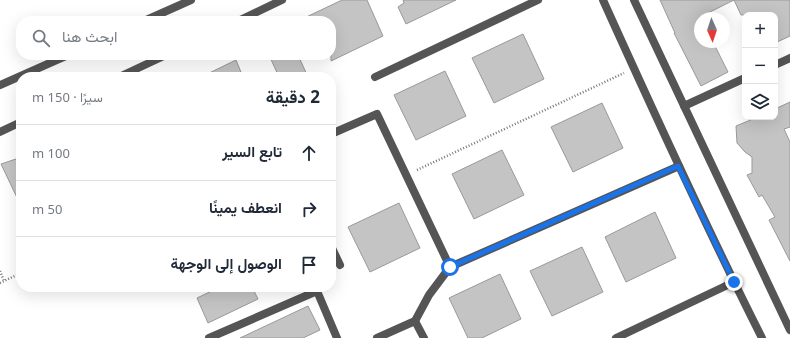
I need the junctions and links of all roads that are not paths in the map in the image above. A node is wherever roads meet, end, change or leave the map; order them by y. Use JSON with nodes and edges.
{"nodes":[{"id":1,"x":191,"y":0,"type":"edge"},
{"id":2,"x":282,"y":0,"type":"edge"},
{"id":3,"x":538,"y":0,"type":"edge"},
{"id":4,"x":603,"y":0,"type":"edge"},
{"id":5,"x":634,"y":0,"type":"edge"},
{"id":6,"x":155,"y":16,"type":"edge"},
{"id":7,"x":248,"y":16,"type":"edge"},
{"id":8,"x":790,"y":58,"type":"edge"},
{"id":9,"x":57,"y":60,"type":"edge"},
{"id":10,"x":157,"y":60,"type":"edge"},
{"id":11,"x":778,"y":64,"type":"edge"},
{"id":12,"x":29,"y":72,"type":"edge"},
{"id":13,"x":136,"y":72,"type":"edge"},
{"id":14,"x":375,"y":77,"type":"dead end"},
{"id":15,"x":16,"y":78,"type":"edge"},
{"id":16,"x":742,"y":79,"type":"edge"},
{"id":17,"x":0,"y":85,"type":"edge"},
{"id":18,"x":684,"y":106,"type":"junction"},
{"id":19,"x":16,"y":124,"type":"edge"},
{"id":20,"x":0,"y":132,"type":"edge"},
{"id":21,"x":336,"y":132,"type":"edge"},
{"id":22,"x":678,"y":166,"type":"junction"},
{"id":23,"x":336,"y":257,"type":"edge"},
{"id":24,"x":340,"y":265,"type":"dead end"},
{"id":25,"x":450,"y":267,"type":"junction"},
{"id":26,"x":734,"y":282,"type":"junction"},
{"id":27,"x":315,"y":292,"type":"edge"},
{"id":28,"x":317,"y":292,"type":"edge"},
{"id":29,"x":415,"y":321,"type":"junction"},
{"id":30,"x":790,"y":330,"type":"edge"},
{"id":31,"x":210,"y":338,"type":"edge"},
{"id":32,"x":337,"y":338,"type":"edge"},
{"id":33,"x":377,"y":338,"type":"edge"},
{"id":34,"x":424,"y":338,"type":"edge"},
{"id":35,"x":616,"y":338,"type":"edge"},
{"id":36,"x":762,"y":338,"type":"edge"}],
"edges":[{"from":1,"to":6,"type":"street"},
{"from":2,"to":7,"type":"street"},
{"from":3,"to":14,"type":"street"},
{"from":4,"to":22,"type":"street"},
{"from":5,"to":18,"type":"street"},
{"from":8,"to":11,"type":"street"},
{"from":9,"to":12,"type":"street"},
{"from":10,"to":13,"type":"street"},
{"from":15,"to":17,"type":"street"},
{"from":16,"to":18,"type":"street"},
{"from":18,"to":30,"type":"street"},
{"from":19,"to":20,"type":"street"},
{"from":21,"to":25,"type":"street"},
{"from":22,"to":25,"type":"street"},
{"from":22,"to":26,"type":"street"},
{"from":23,"to":24,"type":"street"},
{"from":25,"to":29,"type":"street"},
{"from":26,"to":35,"type":"street"},
{"from":26,"to":36,"type":"street"},
{"from":27,"to":31,"type":"street"},
{"from":28,"to":32,"type":"street"},
{"from":29,"to":33,"type":"street"},
{"from":29,"to":34,"type":"street"}]}
